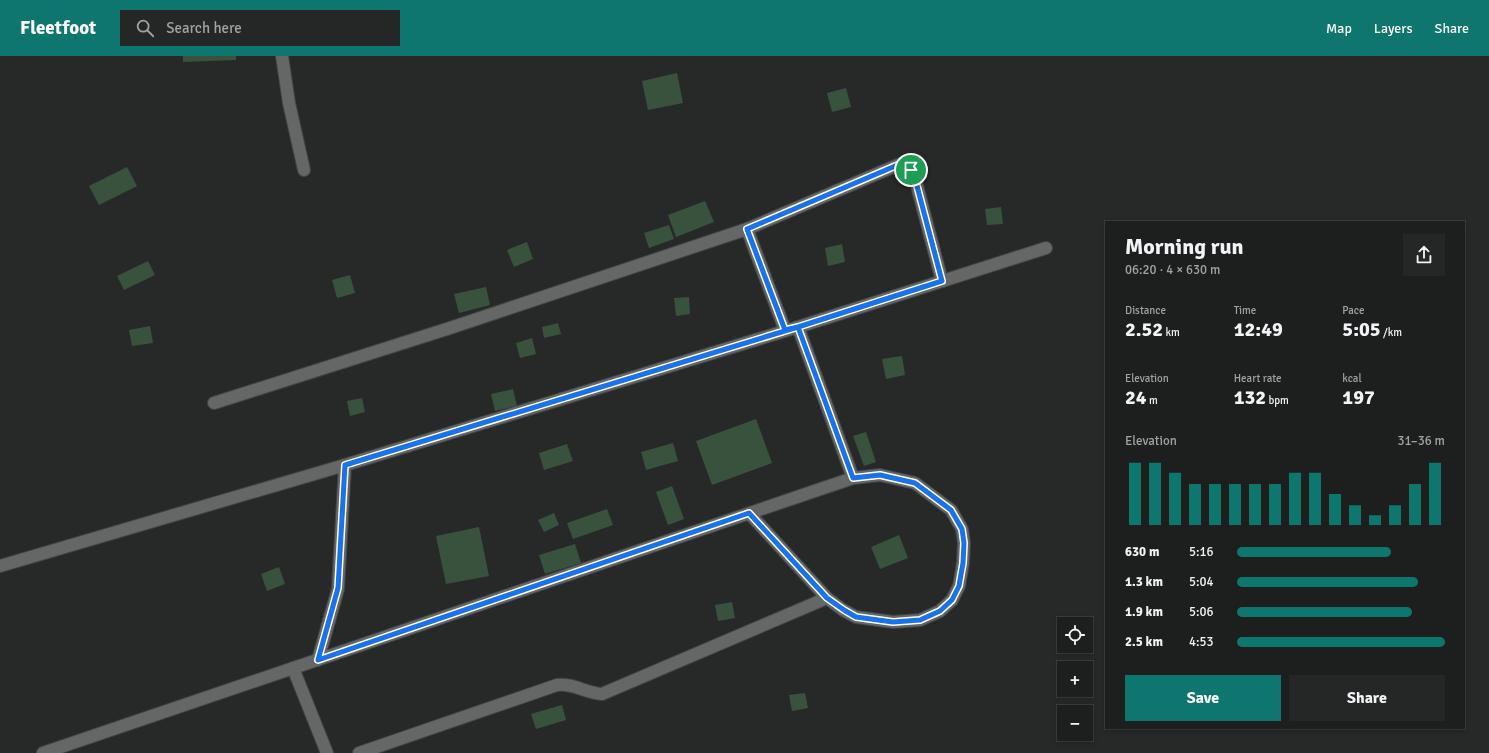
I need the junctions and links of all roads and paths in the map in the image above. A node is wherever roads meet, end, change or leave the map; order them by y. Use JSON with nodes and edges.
{"nodes":[{"id":1,"x":282,"y":56,"type":"edge"},
{"id":2,"x":304,"y":170,"type":"dead end"},
{"id":3,"x":747,"y":229,"type":"junction"},
{"id":4,"x":1046,"y":248,"type":"dead end"},
{"id":5,"x":942,"y":281,"type":"junction"},
{"id":6,"x":798,"y":327,"type":"junction"},
{"id":7,"x":785,"y":330,"type":"junction"},
{"id":8,"x":214,"y":403,"type":"dead end"},
{"id":9,"x":345,"y":465,"type":"junction"},
{"id":10,"x":853,"y":478,"type":"junction"},
{"id":11,"x":749,"y":513,"type":"junction"},
{"id":12,"x":0,"y":566,"type":"edge"},
{"id":13,"x":827,"y":598,"type":"junction"},
{"id":14,"x":318,"y":660,"type":"junction"},
{"id":15,"x":293,"y":668,"type":"junction"},
{"id":16,"x":43,"y":753,"type":"edge"},
{"id":17,"x":327,"y":753,"type":"edge"},
{"id":18,"x":359,"y":753,"type":"edge"}],
"edges":[{"from":1,"to":2,"type":"street"},
{"from":3,"to":5,"type":"street"},
{"from":3,"to":7,"type":"street"},
{"from":3,"to":8,"type":"street"},
{"from":4,"to":5,"type":"street"},
{"from":5,"to":6,"type":"street"},
{"from":6,"to":7,"type":"street"},
{"from":6,"to":10,"type":"street"},
{"from":7,"to":9,"type":"street"},
{"from":9,"to":12,"type":"street"},
{"from":9,"to":14,"type":"street"},
{"from":10,"to":11,"type":"street"},
{"from":10,"to":13,"type":"street"},
{"from":11,"to":13,"type":"street"},
{"from":11,"to":14,"type":"street"},
{"from":13,"to":18,"type":"street"},
{"from":14,"to":15,"type":"street"},
{"from":15,"to":16,"type":"street"},
{"from":15,"to":17,"type":"street"}]}
